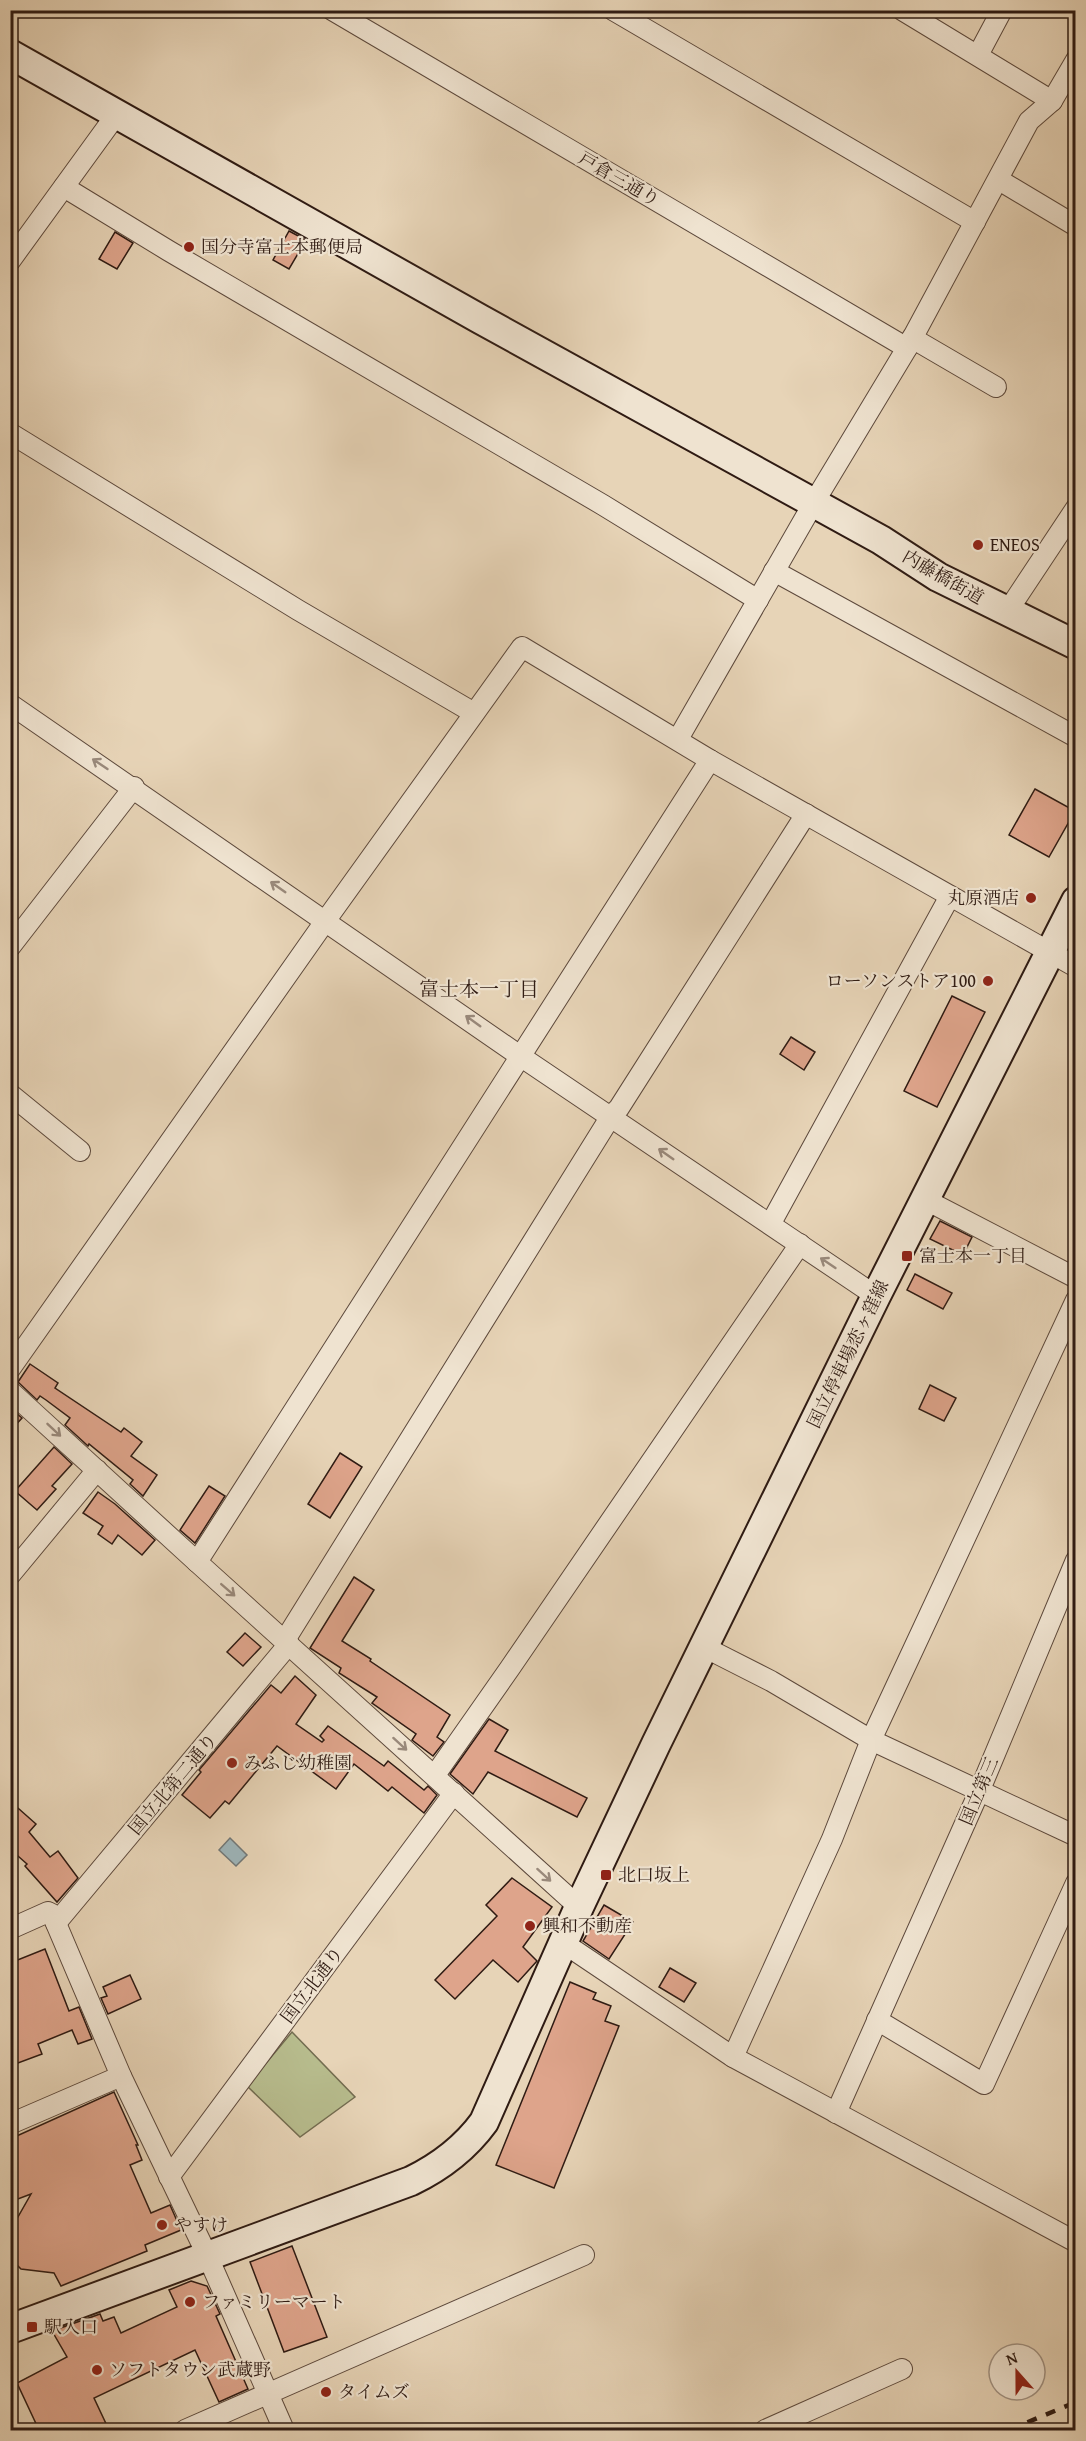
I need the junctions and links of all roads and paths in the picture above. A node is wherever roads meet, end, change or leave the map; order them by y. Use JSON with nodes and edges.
{"nodes":[{"id":1,"x":332,"y":10,"type":"edge"},
{"id":2,"x":613,"y":10,"type":"edge"},
{"id":3,"x":903,"y":10,"type":"edge"},
{"id":4,"x":1002,"y":10,"type":"edge"},
{"id":5,"x":10,"y":54,"type":"edge"},
{"id":6,"x":978,"y":56,"type":"junction"},
{"id":7,"x":1076,"y":60,"type":"edge"},
{"id":8,"x":1063,"y":94,"type":"edge"},
{"id":9,"x":116,"y":115,"type":"junction"},
{"id":10,"x":999,"y":180,"type":"junction"},
{"id":11,"x":64,"y":187,"type":"junction"},
{"id":12,"x":975,"y":222,"type":"junction"},
{"id":13,"x":1076,"y":226,"type":"edge"},
{"id":14,"x":10,"y":261,"type":"edge"},
{"id":15,"x":909,"y":343,"type":"junction"},
{"id":16,"x":996,"y":387,"type":"dead end"},
{"id":17,"x":10,"y":433,"type":"edge"},
{"id":18,"x":813,"y":504,"type":"junction"},
{"id":19,"x":1076,"y":508,"type":"edge"},
{"id":20,"x":774,"y":571,"type":"junction"},
{"id":21,"x":758,"y":600,"type":"junction"},
{"id":22,"x":1007,"y":612,"type":"junction"},
{"id":23,"x":1076,"y":645,"type":"edge"},
{"id":24,"x":10,"y":704,"type":"edge"},
{"id":25,"x":474,"y":712,"type":"junction"},
{"id":26,"x":1076,"y":737,"type":"edge"},
{"id":27,"x":678,"y":739,"type":"junction"},
{"id":28,"x":710,"y":760,"type":"junction"},
{"id":29,"x":134,"y":787,"type":"junction"},
{"id":30,"x":806,"y":814,"type":"junction"},
{"id":31,"x":950,"y":896,"type":"junction"},
{"id":32,"x":1076,"y":901,"type":"edge"},
{"id":33,"x":326,"y":920,"type":"junction"},
{"id":34,"x":10,"y":947,"type":"edge"},
{"id":35,"x":1050,"y":952,"type":"junction"},
{"id":36,"x":1076,"y":967,"type":"edge"},
{"id":37,"x":520,"y":1056,"type":"junction"},
{"id":38,"x":10,"y":1095,"type":"edge"},
{"id":39,"x":612,"y":1116,"type":"junction"},
{"id":40,"x":80,"y":1150,"type":"dead end"},
{"id":41,"x":924,"y":1199,"type":"junction"},
{"id":42,"x":771,"y":1223,"type":"junction"},
{"id":43,"x":800,"y":1244,"type":"junction"},
{"id":44,"x":1076,"y":1278,"type":"edge"},
{"id":45,"x":876,"y":1296,"type":"junction"},
{"id":46,"x":1076,"y":1300,"type":"edge"},
{"id":47,"x":10,"y":1369,"type":"edge"},
{"id":48,"x":10,"y":1391,"type":"edge"},
{"id":49,"x":97,"y":1470,"type":"junction"},
{"id":50,"x":1076,"y":1560,"type":"edge"},
{"id":51,"x":196,"y":1562,"type":"junction"},
{"id":52,"x":10,"y":1575,"type":"edge"},
{"id":53,"x":287,"y":1642,"type":"junction"},
{"id":54,"x":704,"y":1647,"type":"junction"},
{"id":55,"x":871,"y":1740,"type":"junction"},
{"id":56,"x":435,"y":1775,"type":"junction"},
{"id":57,"x":979,"y":1792,"type":"junction"},
{"id":58,"x":454,"y":1793,"type":"junction"},
{"id":59,"x":1076,"y":1836,"type":"edge"},
{"id":60,"x":1076,"y":1883,"type":"edge"},
{"id":61,"x":579,"y":1907,"type":"junction"},
{"id":62,"x":56,"y":1923,"type":"junction"},
{"id":63,"x":10,"y":1929,"type":"edge"},
{"id":64,"x":565,"y":1944,"type":"junction"},
{"id":65,"x":877,"y":2020,"type":"junction"},
{"id":66,"x":733,"y":2057,"type":"junction"},
{"id":67,"x":121,"y":2076,"type":"junction"},
{"id":68,"x":836,"y":2113,"type":"junction"},
{"id":69,"x":10,"y":2124,"type":"edge"},
{"id":70,"x":169,"y":2177,"type":"junction"},
{"id":71,"x":1076,"y":2242,"type":"edge"},
{"id":72,"x":584,"y":2255,"type":"dead end"},
{"id":73,"x":208,"y":2257,"type":"junction"},
{"id":74,"x":10,"y":2329,"type":"edge"},
{"id":75,"x":902,"y":2369,"type":"dead end"},
{"id":76,"x":268,"y":2394,"type":"junction"},
{"id":77,"x":185,"y":2430,"type":"edge"},
{"id":78,"x":284,"y":2430,"type":"edge"},
{"id":79,"x":765,"y":2430,"type":"edge"}],
"edges":[{"from":1,"to":15,"type":"street","name":"戸倉三通り"},
{"from":2,"to":12,"type":"street"},
{"from":3,"to":6,"type":"street"},
{"from":4,"to":6,"type":"street"},
{"from":5,"to":9,"type":"main road","name":"内藤橋街道"},
{"from":6,"to":8,"type":"street"},
{"from":7,"to":8,"type":"street"},
{"from":8,"to":10,"type":"street"},
{"from":9,"to":11,"type":"street"},
{"from":9,"to":18,"type":"main road","name":"内藤橋街道"},
{"from":10,"to":12,"type":"street"},
{"from":10,"to":13,"type":"street"},
{"from":11,"to":14,"type":"street"},
{"from":11,"to":21,"type":"street"},
{"from":12,"to":15,"type":"street"},
{"from":15,"to":16,"type":"street","name":"戸倉三通り"},
{"from":15,"to":18,"type":"street"},
{"from":17,"to":25,"type":"street"},
{"from":18,"to":20,"type":"street"},
{"from":18,"to":22,"type":"main road","name":"内藤橋街道"},
{"from":19,"to":22,"type":"street"},
{"from":20,"to":21,"type":"street"},
{"from":20,"to":26,"type":"street"},
{"from":21,"to":27,"type":"street"},
{"from":22,"to":23,"type":"main road","name":"内藤橋街道"},
{"from":29,"to":24,"type":"street","one_way":true},
{"from":25,"to":27,"type":"street"},
{"from":25,"to":33,"type":"street"},
{"from":27,"to":28,"type":"street"},
{"from":28,"to":30,"type":"street"},
{"from":28,"to":37,"type":"street"},
{"from":33,"to":29,"type":"street","one_way":true},
{"from":29,"to":34,"type":"street"},
{"from":30,"to":31,"type":"street"},
{"from":30,"to":39,"type":"street","name":"国立北第二通り"},
{"from":31,"to":35,"type":"street"},
{"from":31,"to":42,"type":"street"},
{"from":32,"to":35,"type":"main road","name":"国立停車場恋ヶ窪線"},
{"from":37,"to":33,"type":"street","one_way":true},
{"from":33,"to":47,"type":"street"},
{"from":35,"to":36,"type":"street"},
{"from":35,"to":41,"type":"main road","name":"国立停車場恋ヶ窪線"},
{"from":37,"to":39,"type":"street"},
{"from":37,"to":51,"type":"street"},
{"from":38,"to":40,"type":"street"},
{"from":42,"to":39,"type":"street","one_way":true},
{"from":39,"to":53,"type":"street","name":"国立北第二通り"},
{"from":41,"to":44,"type":"street"},
{"from":41,"to":45,"type":"main road","name":"国立停車場恋ヶ窪線"},
{"from":42,"to":43,"type":"street"},
{"from":45,"to":43,"type":"street","one_way":true},
{"from":43,"to":56,"type":"street"},
{"from":45,"to":54,"type":"main road","name":"国立停車場恋ヶ窪線"},
{"from":46,"to":55,"type":"street"},
{"from":48,"to":49,"type":"street","one_way":true},
{"from":49,"to":51,"type":"street"},
{"from":49,"to":52,"type":"street"},
{"from":50,"to":57,"type":"street","name":"国立第三"},
{"from":51,"to":53,"type":"street","one_way":true},
{"from":53,"to":56,"type":"street","one_way":true},
{"from":53,"to":62,"type":"street","name":"国立北第二通り"},
{"from":54,"to":55,"type":"street"},
{"from":54,"to":61,"type":"main road","name":"国立停車場恋ヶ窪線"},
{"from":55,"to":57,"type":"street"},
{"from":55,"to":66,"type":"street"},
{"from":56,"to":58,"type":"street"},
{"from":57,"to":59,"type":"street"},
{"from":57,"to":65,"type":"street","name":"国立第三"},
{"from":58,"to":61,"type":"street","one_way":true},
{"from":58,"to":70,"type":"street","name":"国立北通り"},
{"from":60,"to":65,"type":"street"},
{"from":61,"to":64,"type":"main road","name":"国立停車場恋ヶ窪線"},
{"from":62,"to":63,"type":"street"},
{"from":62,"to":67,"type":"street"},
{"from":64,"to":66,"type":"street"},
{"from":64,"to":73,"type":"main road","name":"国立停車場恋ヶ窪線"},
{"from":65,"to":68,"type":"street","name":"国立第三"},
{"from":66,"to":68,"type":"street"},
{"from":67,"to":69,"type":"street"},
{"from":67,"to":70,"type":"street"},
{"from":68,"to":71,"type":"street"},
{"from":70,"to":73,"type":"street"},
{"from":72,"to":76,"type":"street"},
{"from":73,"to":74,"type":"main road","name":"国立停車場恋ヶ窪線"},
{"from":73,"to":76,"type":"street"},
{"from":75,"to":79,"type":"street"},
{"from":76,"to":77,"type":"street"},
{"from":76,"to":78,"type":"street"}]}
